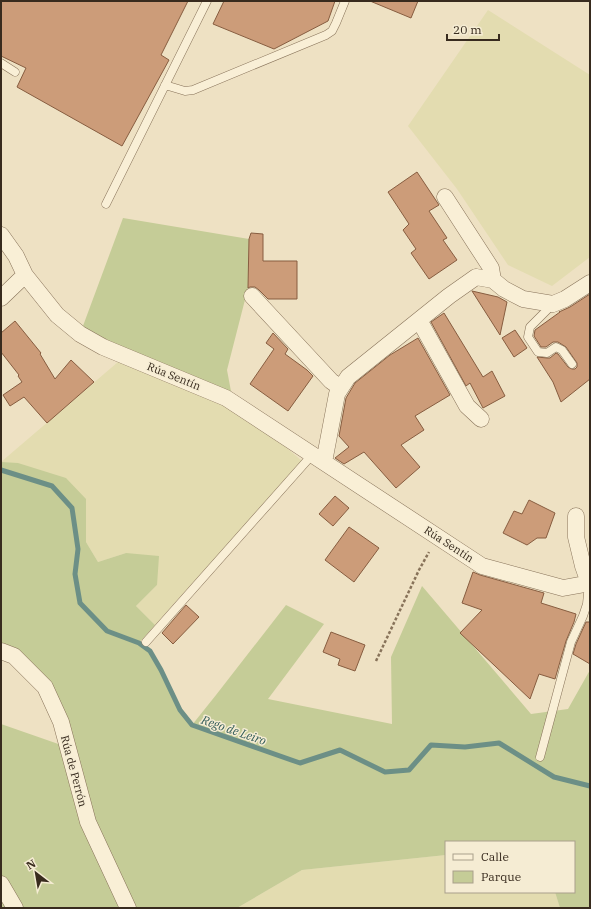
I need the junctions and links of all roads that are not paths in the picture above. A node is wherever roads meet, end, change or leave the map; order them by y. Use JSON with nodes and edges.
{"nodes":[{"id":1,"x":207,"y":1,"type":"edge"},
{"id":2,"x":345,"y":1,"type":"edge"},
{"id":3,"x":1,"y":63,"type":"edge"},
{"id":4,"x":15,"y":72,"type":"dead end"},
{"id":5,"x":165,"y":85,"type":"junction"},
{"id":6,"x":445,"y":197,"type":"dead end"},
{"id":7,"x":106,"y":204,"type":"dead end"},
{"id":8,"x":1,"y":235,"type":"edge"},
{"id":9,"x":25,"y":275,"type":"junction"},
{"id":10,"x":492,"y":280,"type":"junction"},
{"id":11,"x":590,"y":283,"type":"edge"},
{"id":12,"x":252,"y":296,"type":"dead end"},
{"id":13,"x":1,"y":298,"type":"edge"},
{"id":14,"x":553,"y":304,"type":"junction"},
{"id":15,"x":419,"y":320,"type":"junction"},
{"id":16,"x":572,"y":364,"type":"dead end"},
{"id":17,"x":342,"y":388,"type":"junction"},
{"id":18,"x":481,"y":419,"type":"dead end"},
{"id":19,"x":318,"y":458,"type":"junction"},
{"id":20,"x":576,"y":516,"type":"dead end"},
{"id":21,"x":589,"y":583,"type":"edge"},
{"id":22,"x":146,"y":642,"type":"dead end"},
{"id":23,"x":1,"y":651,"type":"edge"},
{"id":24,"x":540,"y":757,"type":"dead end"},
{"id":25,"x":1,"y":884,"type":"edge"},
{"id":26,"x":15,"y":908,"type":"edge"},
{"id":27,"x":128,"y":908,"type":"edge"}],
"edges":[{"from":1,"to":5,"type":"lane"},
{"from":2,"to":5,"type":"lane"},
{"from":3,"to":4,"type":"lane"},
{"from":5,"to":7,"type":"lane"},
{"from":6,"to":10,"type":"street"},
{"from":8,"to":9,"type":"street"},
{"from":9,"to":13,"type":"street"},
{"from":9,"to":19,"type":"street","name":"Rúa Sentín"},
{"from":10,"to":14,"type":"street"},
{"from":10,"to":15,"type":"street"},
{"from":11,"to":14,"type":"street"},
{"from":12,"to":17,"type":"street"},
{"from":14,"to":16,"type":"lane"},
{"from":15,"to":17,"type":"street"},
{"from":15,"to":18,"type":"street"},
{"from":17,"to":19,"type":"street"},
{"from":19,"to":21,"type":"street","name":"Rúa Sentín"},
{"from":19,"to":22,"type":"lane"},
{"from":20,"to":21,"type":"street"},
{"from":21,"to":24,"type":"lane"},
{"from":23,"to":27,"type":"street","name":"Rúa de Perrón"},
{"from":25,"to":26,"type":"street"}]}
